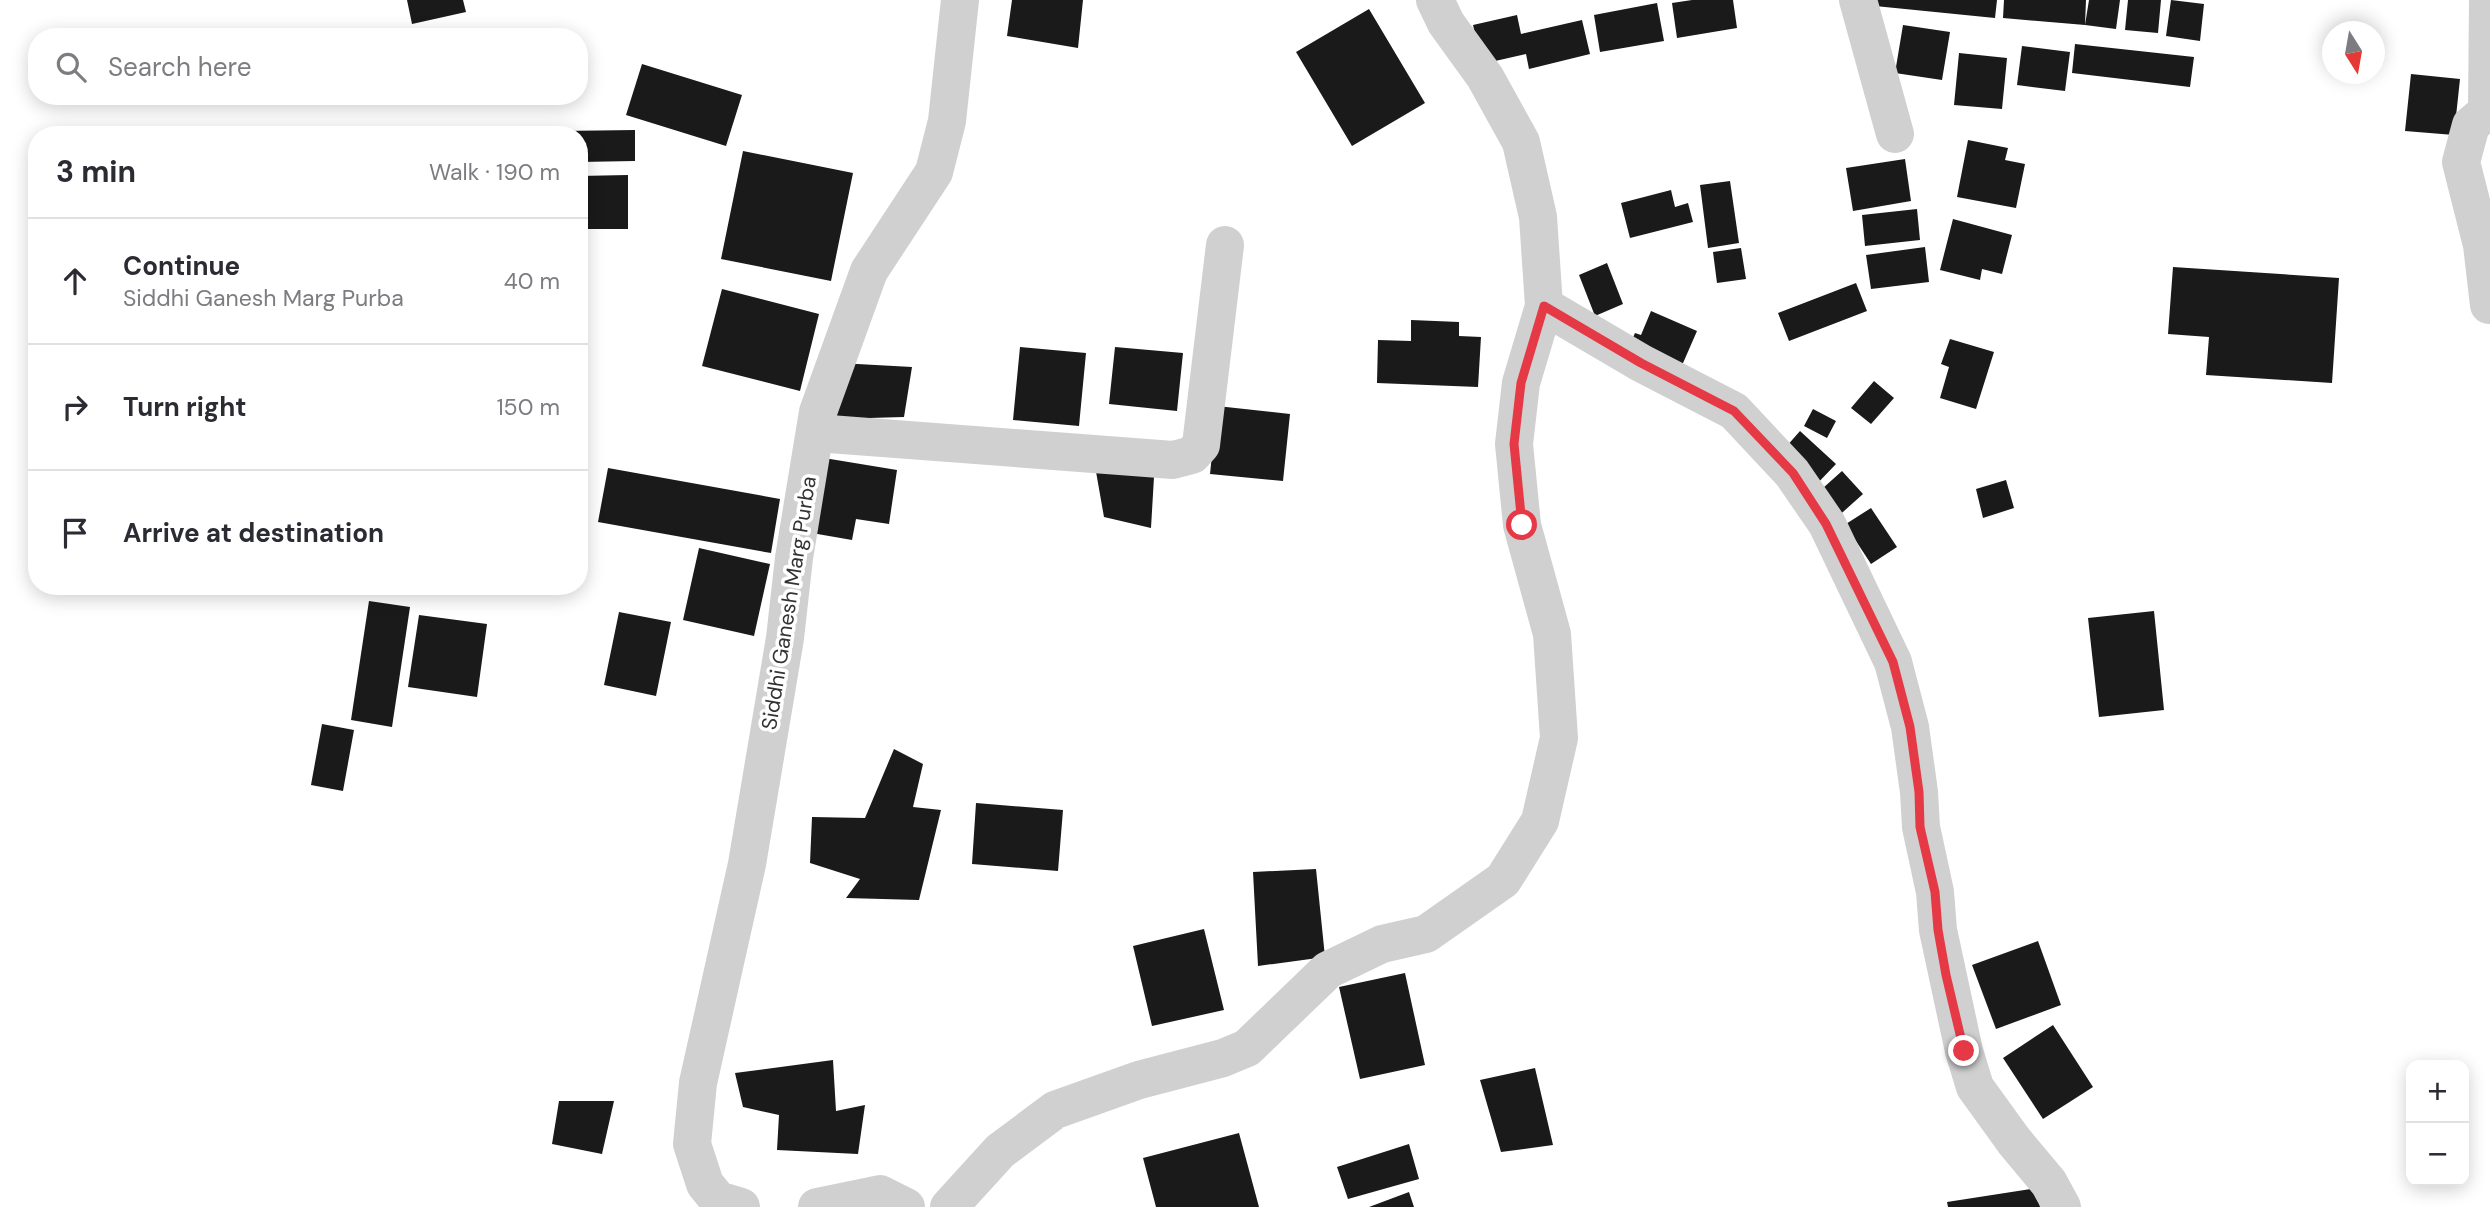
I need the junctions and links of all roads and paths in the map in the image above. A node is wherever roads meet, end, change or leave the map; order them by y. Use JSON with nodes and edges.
{"nodes":[{"id":1,"x":960,"y":0,"type":"edge"},
{"id":2,"x":1435,"y":0,"type":"edge"},
{"id":3,"x":1858,"y":0,"type":"edge"},
{"id":4,"x":2488,"y":0,"type":"edge"},
{"id":5,"x":2489,"y":110,"type":"edge"},
{"id":6,"x":1895,"y":134,"type":"dead end"},
{"id":7,"x":1225,"y":245,"type":"dead end"},
{"id":8,"x":2489,"y":305,"type":"edge"},
{"id":9,"x":1544,"y":306,"type":"junction"},
{"id":10,"x":816,"y":433,"type":"junction"},
{"id":11,"x":741,"y":1207,"type":"edge"},
{"id":12,"x":817,"y":1207,"type":"edge"},
{"id":13,"x":906,"y":1207,"type":"edge"},
{"id":14,"x":949,"y":1207,"type":"edge"},
{"id":15,"x":2062,"y":1207,"type":"edge"}],
"edges":[{"from":1,"to":10,"type":"street","name":"Siddhi Ganesh Marg Purba"},
{"from":2,"to":9,"type":"street"},
{"from":3,"to":6,"type":"street"},
{"from":4,"to":5,"type":"street"},
{"from":5,"to":8,"type":"street"},
{"from":7,"to":10,"type":"street"},
{"from":9,"to":14,"type":"street"},
{"from":9,"to":15,"type":"street"},
{"from":10,"to":11,"type":"street","name":"Siddhi Ganesh Marg Purba"},
{"from":12,"to":13,"type":"street"}]}
